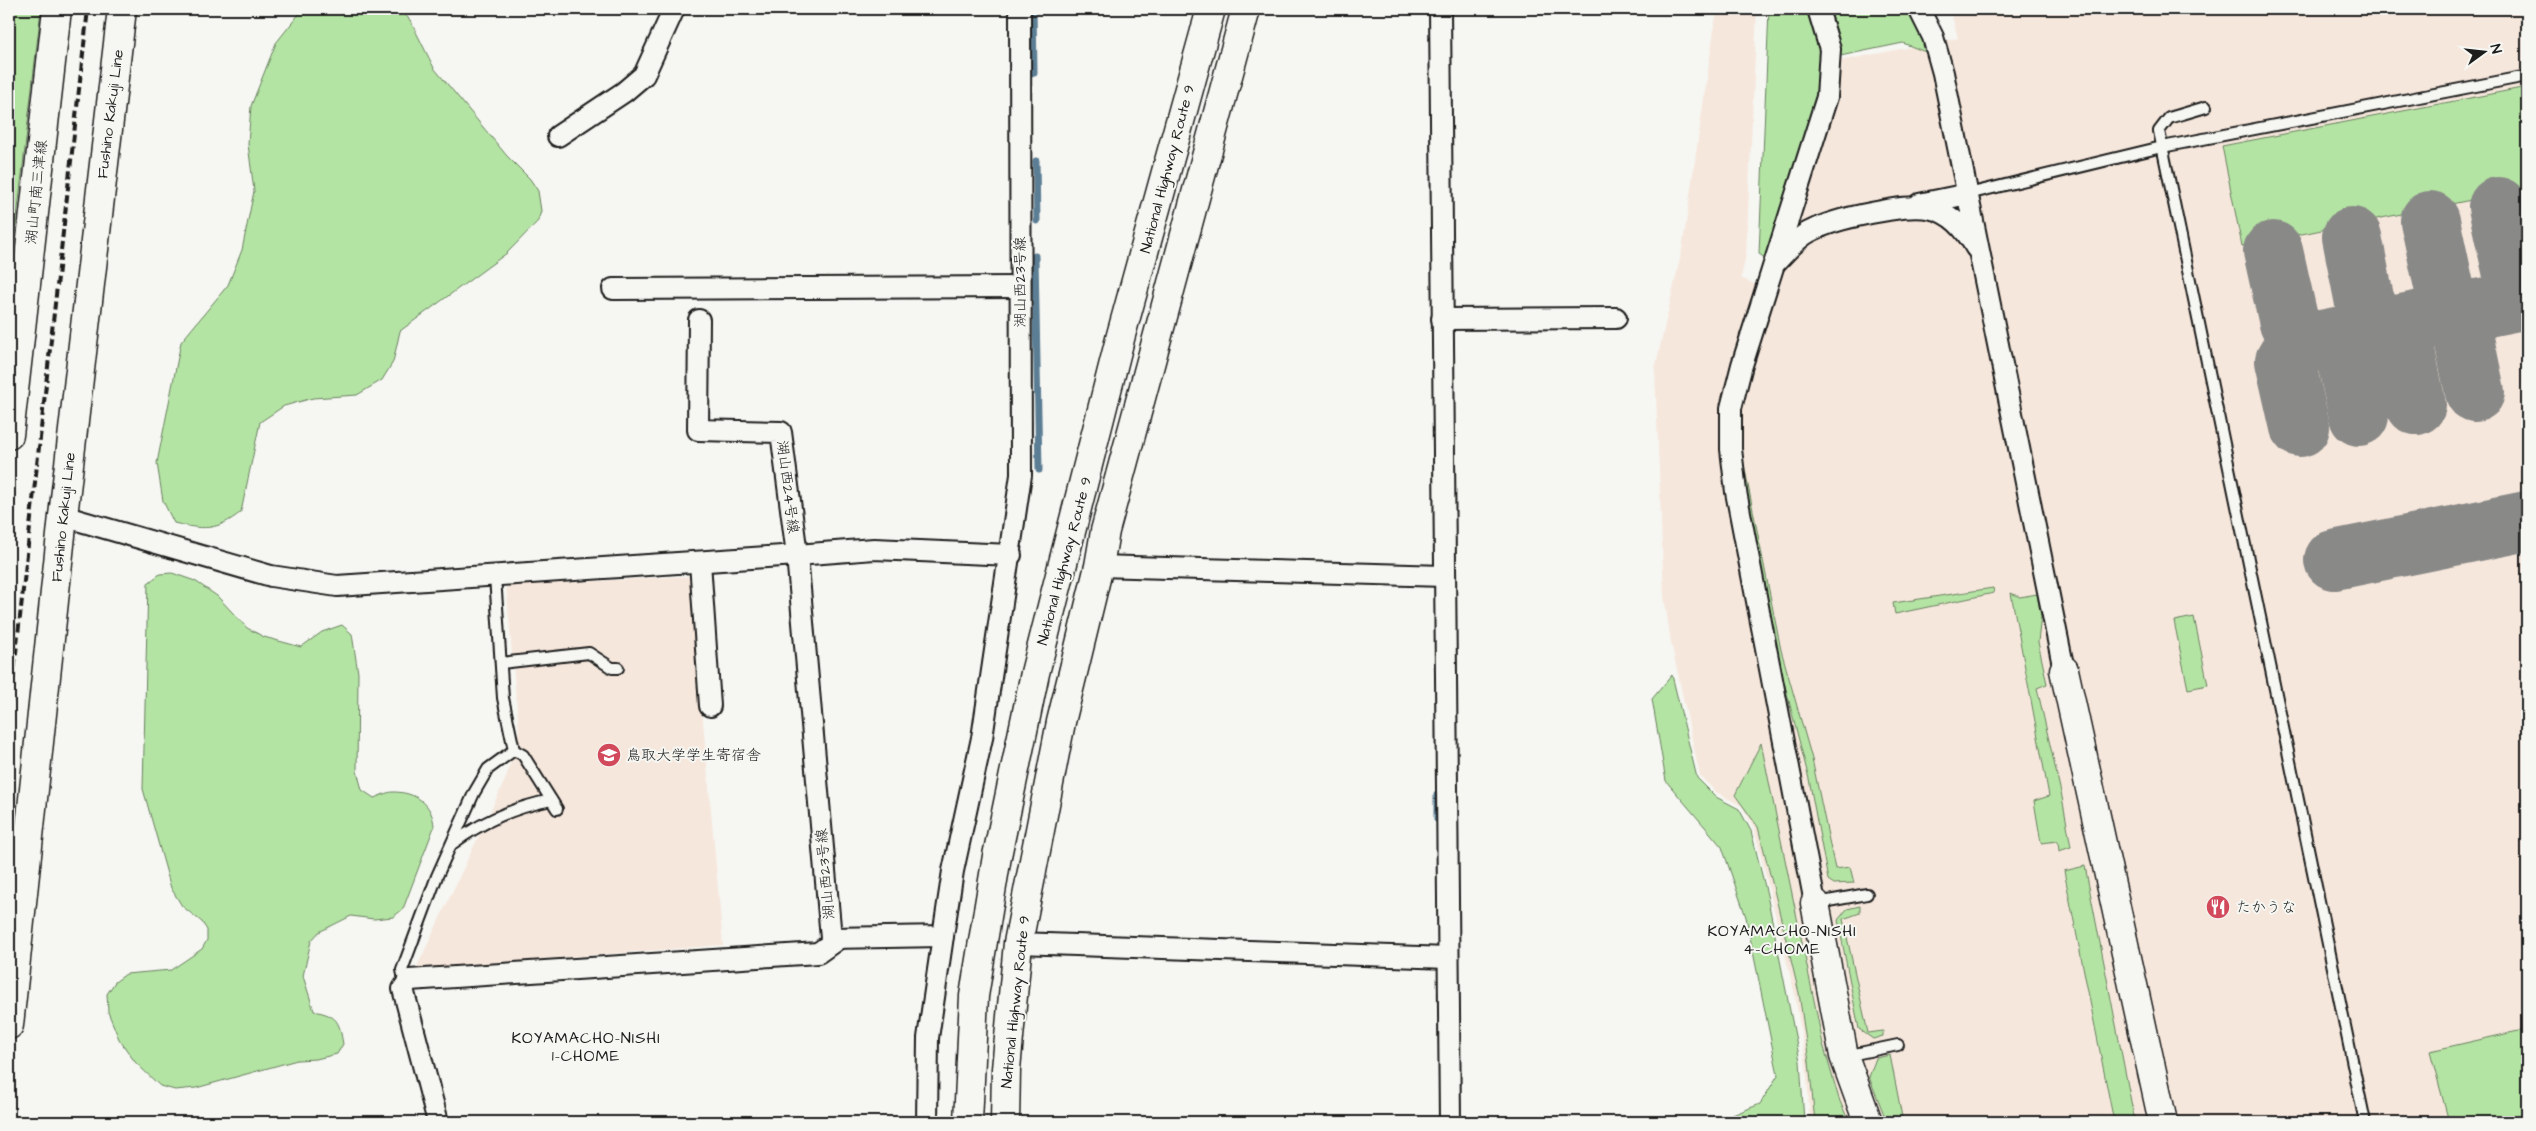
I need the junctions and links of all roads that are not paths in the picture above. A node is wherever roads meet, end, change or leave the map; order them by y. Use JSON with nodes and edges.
{"nodes":[{"id":1,"x":58,"y":9,"type":"edge"},
{"id":2,"x":122,"y":9,"type":"edge"},
{"id":3,"x":674,"y":9,"type":"edge"},
{"id":4,"x":1020,"y":9,"type":"edge"},
{"id":5,"x":1211,"y":9,"type":"edge"},
{"id":6,"x":1246,"y":9,"type":"edge"},
{"id":7,"x":1440,"y":9,"type":"edge"},
{"id":8,"x":1818,"y":9,"type":"edge"},
{"id":9,"x":1919,"y":9,"type":"edge"},
{"id":10,"x":2527,"y":76,"type":"edge"},
{"id":11,"x":2206,"y":107,"type":"dead end"},
{"id":12,"x":558,"y":136,"type":"dead end"},
{"id":13,"x":2162,"y":147,"type":"junction"},
{"id":14,"x":1968,"y":194,"type":"junction"},
{"id":15,"x":1909,"y":206,"type":"junction"},
{"id":16,"x":1981,"y":258,"type":"junction"},
{"id":17,"x":1774,"y":264,"type":"junction"},
{"id":18,"x":1020,"y":287,"type":"junction"},
{"id":19,"x":613,"y":289,"type":"dead end"},
{"id":20,"x":1616,"y":318,"type":"dead end"},
{"id":21,"x":1442,"y":319,"type":"junction"},
{"id":22,"x":698,"y":320,"type":"dead end"},
{"id":23,"x":9,"y":435,"type":"edge"},
{"id":24,"x":63,"y":516,"type":"junction"},
{"id":25,"x":1011,"y":554,"type":"junction"},
{"id":26,"x":797,"y":555,"type":"junction"},
{"id":27,"x":700,"y":562,"type":"junction"},
{"id":28,"x":1099,"y":566,"type":"junction"},
{"id":29,"x":495,"y":576,"type":"junction"},
{"id":30,"x":1444,"y":576,"type":"junction"},
{"id":31,"x":500,"y":663,"type":"junction"},
{"id":32,"x":618,"y":668,"type":"dead end"},
{"id":33,"x":2064,"y":670,"type":"joint"},
{"id":34,"x":710,"y":706,"type":"dead end"},
{"id":35,"x":514,"y":750,"type":"junction"},
{"id":36,"x":551,"y":800,"type":"junction"},
{"id":37,"x":557,"y":809,"type":"dead end"},
{"id":38,"x":451,"y":845,"type":"junction"},
{"id":39,"x":1867,"y":894,"type":"dead end"},
{"id":40,"x":1815,"y":903,"type":"junction"},
{"id":41,"x":943,"y":936,"type":"junction"},
{"id":42,"x":839,"y":938,"type":"junction"},
{"id":43,"x":1018,"y":943,"type":"junction"},
{"id":44,"x":1448,"y":958,"type":"junction"},
{"id":45,"x":405,"y":985,"type":"junction"},
{"id":46,"x":9,"y":1025,"type":"edge"},
{"id":47,"x":1898,"y":1044,"type":"dead end"},
{"id":48,"x":1844,"y":1056,"type":"junction"},
{"id":49,"x":2156,"y":1089,"type":"junction"},
{"id":50,"x":438,"y":1122,"type":"edge"},
{"id":51,"x":927,"y":1122,"type":"edge"},
{"id":52,"x":968,"y":1122,"type":"edge"},
{"id":53,"x":1005,"y":1122,"type":"edge"},
{"id":54,"x":1450,"y":1122,"type":"edge"},
{"id":55,"x":1868,"y":1122,"type":"edge"},
{"id":56,"x":2158,"y":1122,"type":"edge"},
{"id":57,"x":2163,"y":1122,"type":"edge"},
{"id":58,"x":2365,"y":1122,"type":"edge"}],
"edges":[{"from":1,"to":23,"type":"main road","name":"湖山町南三津線"},
{"from":2,"to":24,"type":"main road","name":"Fushino Kakuji Line"},
{"from":3,"to":12,"type":"street"},
{"from":4,"to":18,"type":"street","name":"湖山西23号線"},
{"from":5,"to":52,"type":"main road","name":"National Highway Route 9"},
{"from":6,"to":28,"type":"main road","name":"National Highway Route 9"},
{"from":7,"to":21,"type":"street"},
{"from":8,"to":17,"type":"street"},
{"from":9,"to":14,"type":"street"},
{"from":10,"to":13,"type":"lane"},
{"from":11,"to":13,"type":"lane"},
{"from":13,"to":14,"type":"lane"},
{"from":13,"to":58,"type":"lane"},
{"from":14,"to":15,"type":"street"},
{"from":14,"to":16,"type":"street"},
{"from":15,"to":16,"type":"street"},
{"from":15,"to":17,"type":"street"},
{"from":16,"to":33,"type":"street"},
{"from":17,"to":40,"type":"street"},
{"from":18,"to":19,"type":"street"},
{"from":18,"to":25,"type":"street","name":"湖山西23号線"},
{"from":20,"to":21,"type":"street"},
{"from":21,"to":30,"type":"street"},
{"from":22,"to":26,"type":"street","name":"湖山西24号線"},
{"from":24,"to":29,"type":"street"},
{"from":24,"to":46,"type":"main road","name":"Fushino Kakuji Line"},
{"from":25,"to":26,"type":"street"},
{"from":25,"to":41,"type":"street","name":"湖山西23号線"},
{"from":26,"to":27,"type":"street"},
{"from":26,"to":42,"type":"street","name":"湖山西23号線"},
{"from":27,"to":29,"type":"street"},
{"from":27,"to":34,"type":"street"},
{"from":28,"to":30,"type":"street"},
{"from":28,"to":43,"type":"main road","name":"National Highway Route 9"},
{"from":29,"to":31,"type":"lane"},
{"from":30,"to":44,"type":"street"},
{"from":31,"to":32,"type":"lane"},
{"from":31,"to":35,"type":"lane"},
{"from":33,"to":49,"type":"main road"},
{"from":35,"to":36,"type":"lane"},
{"from":35,"to":38,"type":"lane"},
{"from":36,"to":37,"type":"lane"},
{"from":36,"to":38,"type":"lane"},
{"from":38,"to":45,"type":"lane"},
{"from":39,"to":40,"type":"lane"},
{"from":40,"to":48,"type":"main road"},
{"from":41,"to":42,"type":"street","name":"湖山西23号線"},
{"from":41,"to":51,"type":"street"},
{"from":42,"to":45,"type":"street"},
{"from":43,"to":44,"type":"street"},
{"from":43,"to":53,"type":"main road","name":"National Highway Route 9"},
{"from":44,"to":54,"type":"street"},
{"from":45,"to":50,"type":"street"},
{"from":47,"to":48,"type":"lane"},
{"from":48,"to":55,"type":"main road"},
{"from":49,"to":56,"type":"main road"},
{"from":49,"to":57,"type":"main road"}]}
